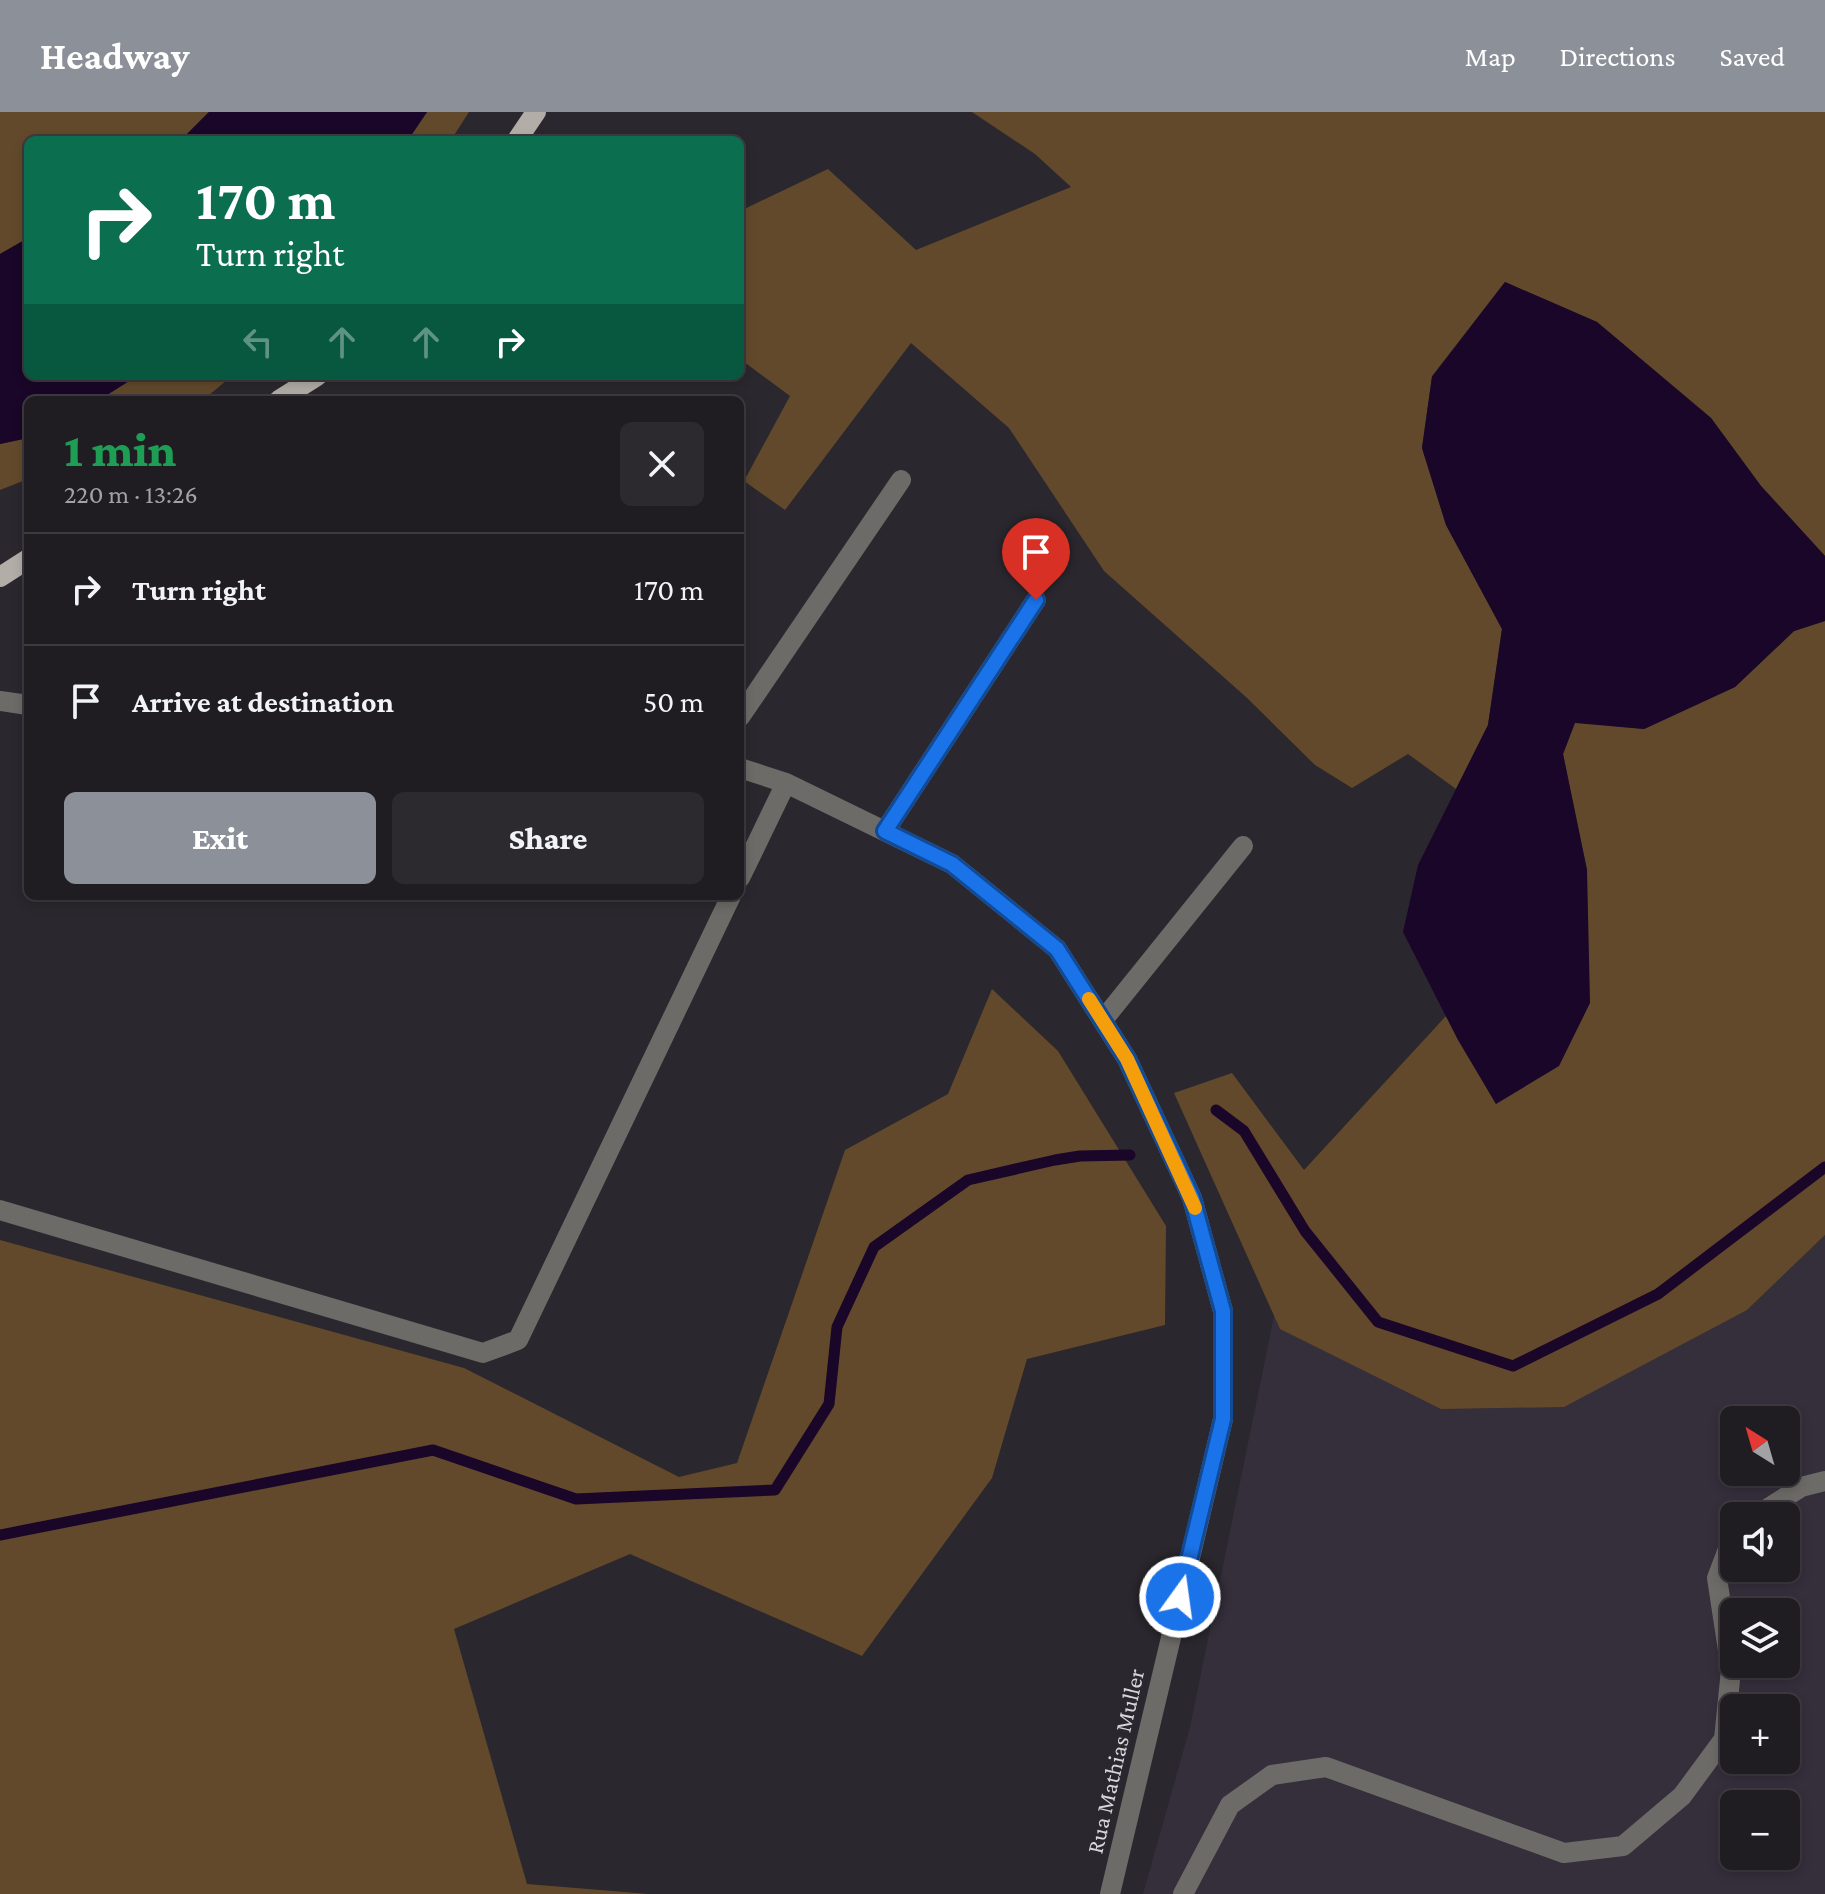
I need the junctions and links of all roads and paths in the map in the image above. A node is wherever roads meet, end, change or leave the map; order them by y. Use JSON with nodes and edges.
{"nodes":[{"id":1,"x":536,"y":112,"type":"edge"},
{"id":2,"x":520,"y":136,"type":"edge"},
{"id":3,"x":311,"y":380,"type":"edge"},
{"id":4,"x":285,"y":396,"type":"edge"},
{"id":5,"x":901,"y":480,"type":"dead end"},
{"id":6,"x":24,"y":562,"type":"edge"},
{"id":7,"x":0,"y":577,"type":"edge"},
{"id":8,"x":1036,"y":600,"type":"dead end"},
{"id":9,"x":0,"y":701,"type":"edge"},
{"id":10,"x":24,"y":704,"type":"edge"},
{"id":11,"x":744,"y":711,"type":"edge"},
{"id":12,"x":744,"y":769,"type":"edge"},
{"id":13,"x":786,"y":783,"type":"junction"},
{"id":14,"x":885,"y":831,"type":"junction"},
{"id":15,"x":1243,"y":846,"type":"dead end"},
{"id":16,"x":744,"y":870,"type":"edge"},
{"id":17,"x":729,"y":900,"type":"edge"},
{"id":18,"x":1103,"y":1020,"type":"junction"},
{"id":19,"x":0,"y":1210,"type":"edge"},
{"id":20,"x":1825,"y":1481,"type":"edge"},
{"id":21,"x":1778,"y":1502,"type":"edge"},
{"id":22,"x":1720,"y":1570,"type":"edge"},
{"id":23,"x":1110,"y":1894,"type":"edge"},
{"id":24,"x":1183,"y":1894,"type":"edge"}],
"edges":[{"from":1,"to":2,"type":"main road"},
{"from":3,"to":4,"type":"main road"},
{"from":5,"to":11,"type":"street"},
{"from":6,"to":7,"type":"main road"},
{"from":8,"to":14,"type":"street"},
{"from":9,"to":10,"type":"street"},
{"from":12,"to":13,"type":"street","name":"Rua Mathias Muller"},
{"from":13,"to":14,"type":"street","name":"Rua Mathias Muller"},
{"from":13,"to":16,"type":"street"},
{"from":14,"to":18,"type":"street","name":"Rua Mathias Muller"},
{"from":15,"to":18,"type":"street"},
{"from":17,"to":19,"type":"street"},
{"from":18,"to":23,"type":"street","name":"Rua Mathias Muller"},
{"from":20,"to":21,"type":"street"},
{"from":22,"to":24,"type":"street"}]}
